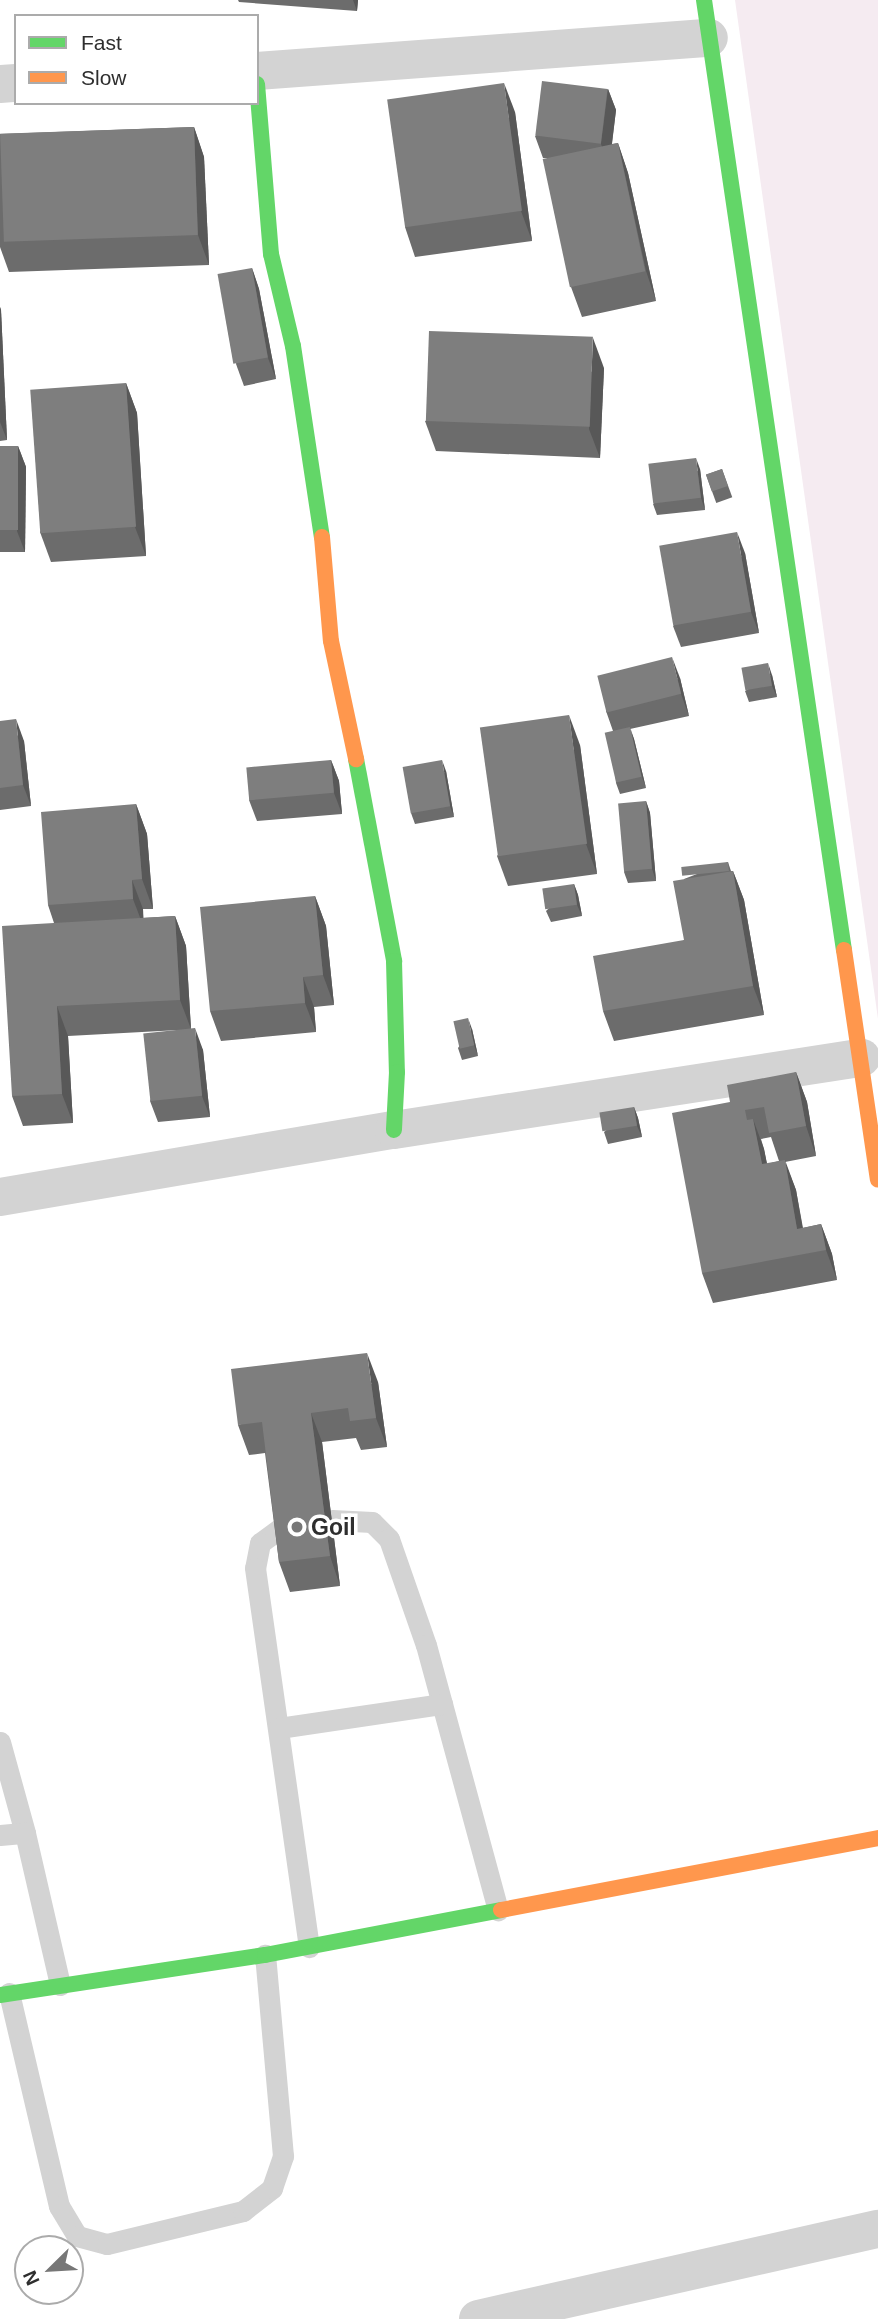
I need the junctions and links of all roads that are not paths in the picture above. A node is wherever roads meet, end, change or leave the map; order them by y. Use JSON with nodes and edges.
{"nodes":[{"id":1,"x":704,"y":0,"type":"edge"},
{"id":2,"x":709,"y":38,"type":"junction"},
{"id":3,"x":259,"y":71,"type":"edge"},
{"id":4,"x":259,"y":105,"type":"edge"},
{"id":5,"x":862,"y":1058,"type":"junction"},
{"id":6,"x":394,"y":1130,"type":"junction"},
{"id":7,"x":878,"y":1179,"type":"edge"},
{"id":8,"x":0,"y":1197,"type":"edge"},
{"id":9,"x":332,"y":1520,"type":"dead end"},
{"id":10,"x":282,"y":1527,"type":"edge"},
{"id":11,"x":442,"y":1704,"type":"junction"},
{"id":12,"x":279,"y":1728,"type":"junction"},
{"id":13,"x":0,"y":1742,"type":"edge"},
{"id":14,"x":25,"y":1833,"type":"junction"},
{"id":15,"x":0,"y":1835,"type":"edge"},
{"id":16,"x":878,"y":1838,"type":"edge"},
{"id":17,"x":498,"y":1910,"type":"junction"},
{"id":18,"x":309,"y":1947,"type":"junction"},
{"id":19,"x":265,"y":1955,"type":"junction"},
{"id":20,"x":60,"y":1985,"type":"junction"},
{"id":21,"x":4,"y":1994,"type":"edge"},
{"id":22,"x":878,"y":2229,"type":"edge"},
{"id":23,"x":478,"y":2319,"type":"edge"}],
"edges":[{"from":1,"to":2,"type":"main road"},
{"from":2,"to":3,"type":"street"},
{"from":2,"to":5,"type":"main road"},
{"from":4,"to":6,"type":"main road"},
{"from":5,"to":6,"type":"street"},
{"from":5,"to":7,"type":"main road"},
{"from":6,"to":8,"type":"street"},
{"from":9,"to":11,"type":"lane"},
{"from":10,"to":12,"type":"lane"},
{"from":11,"to":12,"type":"lane"},
{"from":11,"to":17,"type":"lane"},
{"from":12,"to":18,"type":"lane"},
{"from":13,"to":14,"type":"lane"},
{"from":14,"to":15,"type":"lane"},
{"from":14,"to":20,"type":"lane"},
{"from":16,"to":17,"type":"main road"},
{"from":17,"to":18,"type":"main road"},
{"from":18,"to":19,"type":"main road"},
{"from":19,"to":20,"type":"main road"},
{"from":19,"to":21,"type":"lane"},
{"from":20,"to":21,"type":"main road"},
{"from":22,"to":23,"type":"street"}]}
